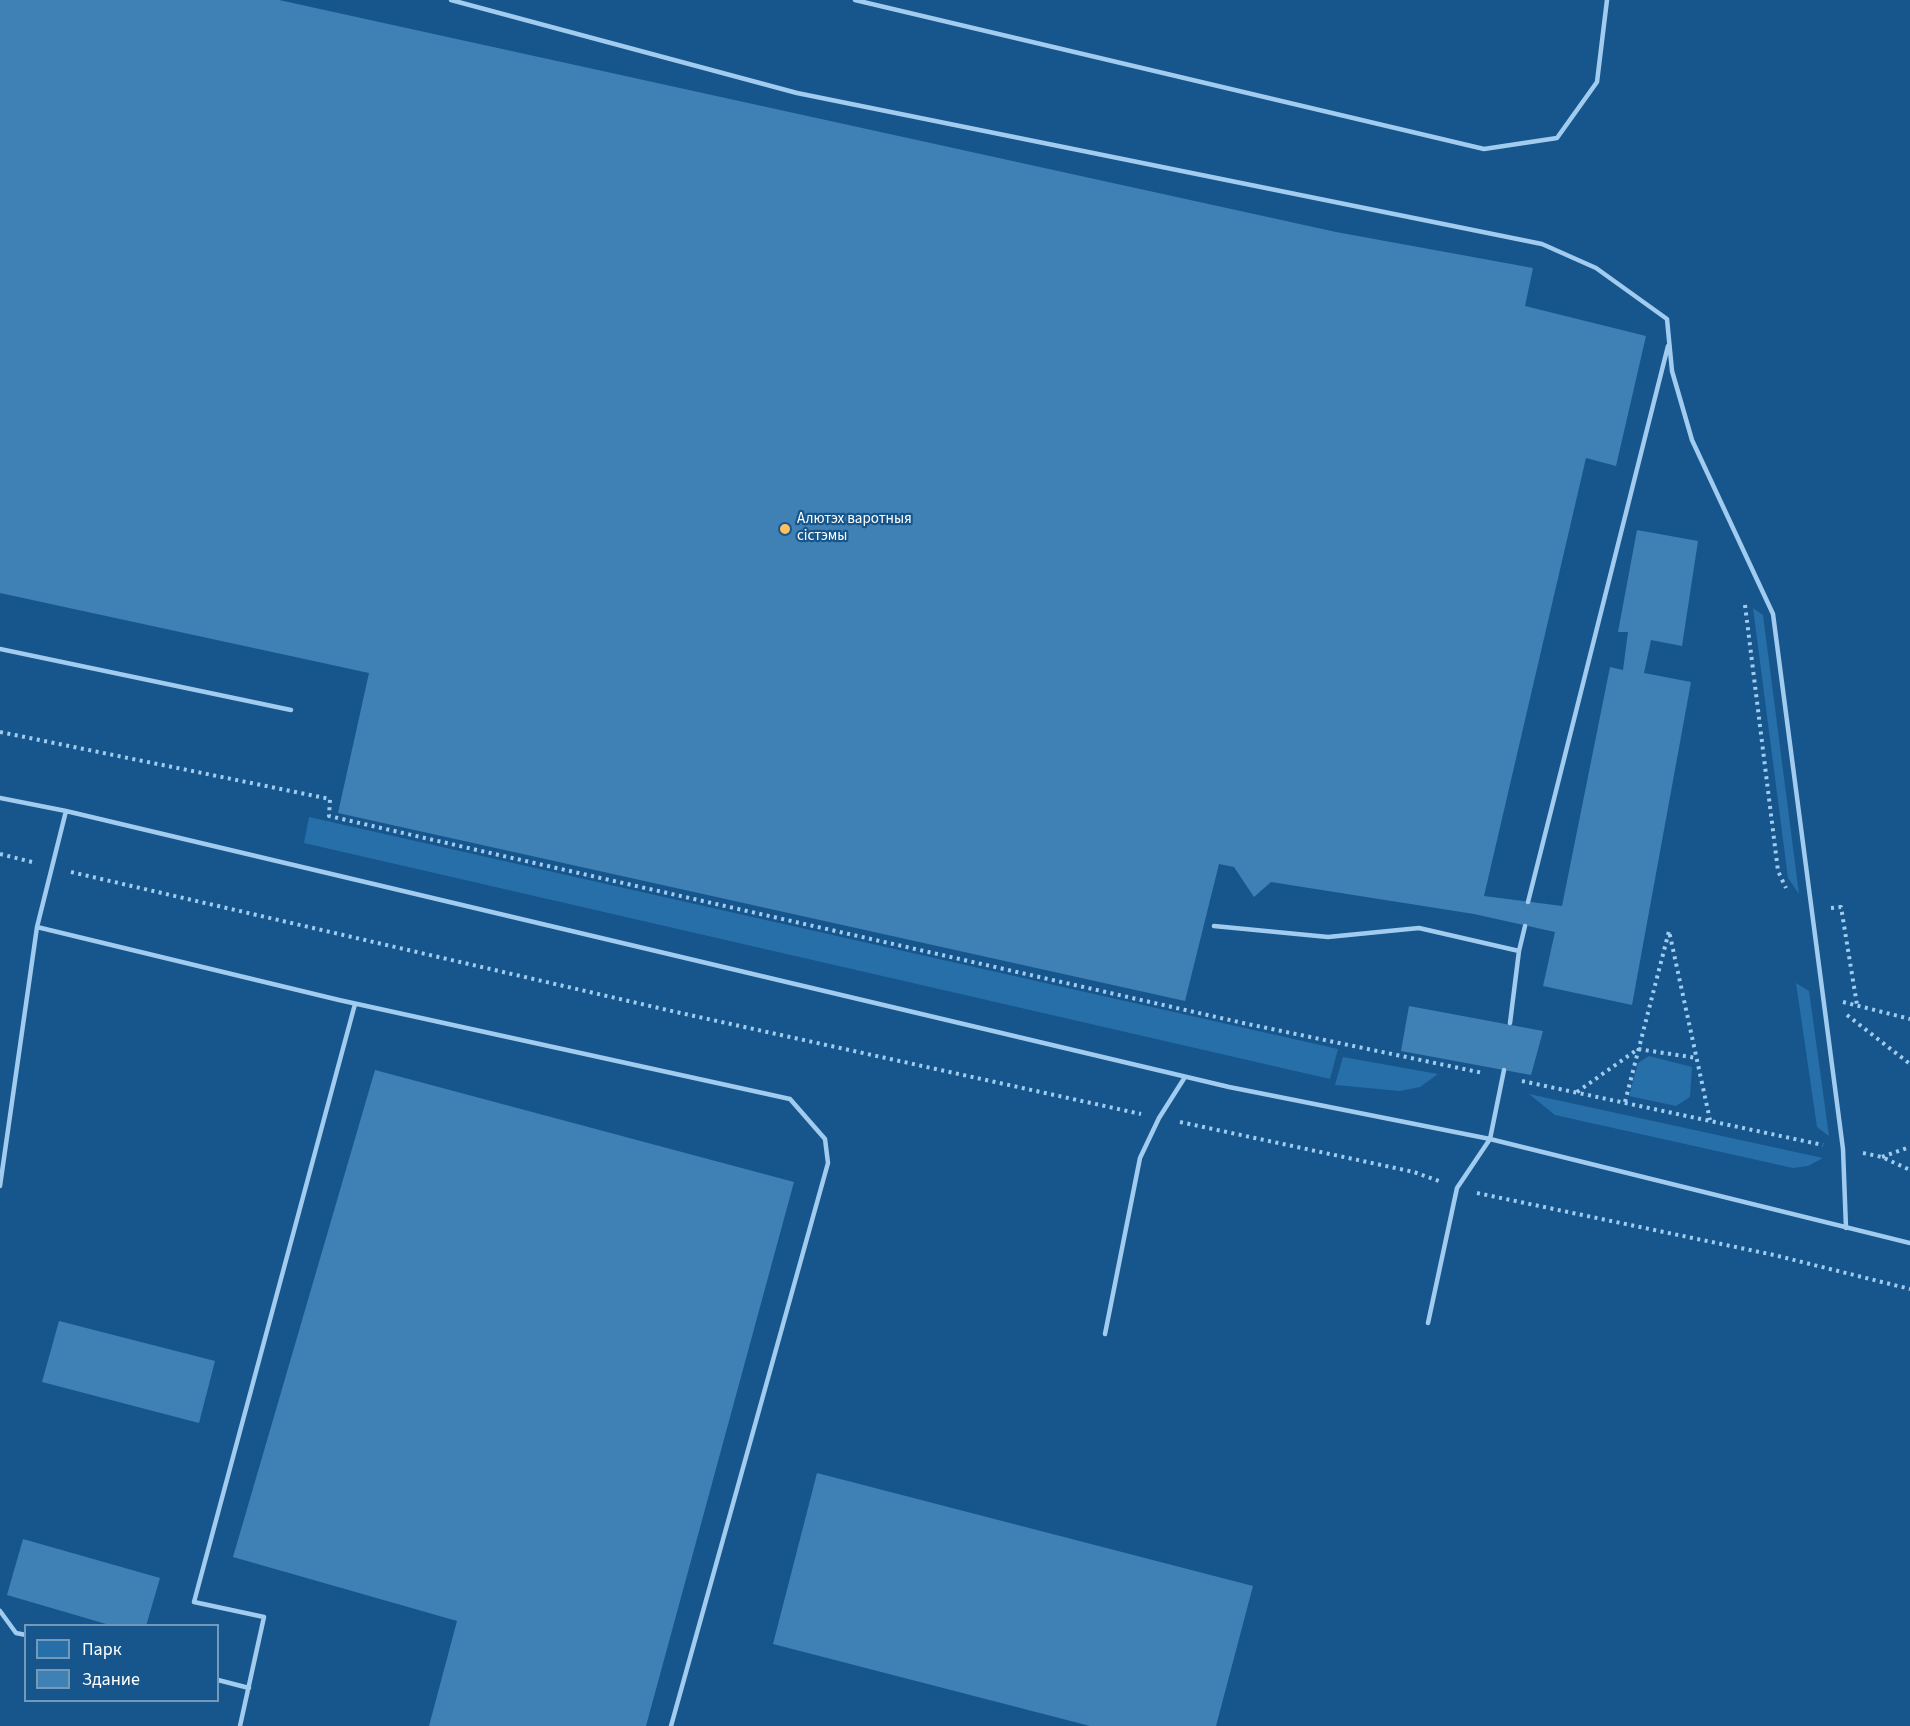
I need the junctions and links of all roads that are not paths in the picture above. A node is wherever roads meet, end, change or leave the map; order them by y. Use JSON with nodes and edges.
{"nodes":[{"id":1,"x":451,"y":0,"type":"edge"},
{"id":2,"x":855,"y":0,"type":"edge"},
{"id":3,"x":1606,"y":0,"type":"edge"},
{"id":4,"x":1669,"y":340,"type":"junction"},
{"id":5,"x":0,"y":649,"type":"edge"},
{"id":6,"x":291,"y":710,"type":"dead end"},
{"id":7,"x":0,"y":798,"type":"edge"},
{"id":8,"x":66,"y":811,"type":"junction"},
{"id":9,"x":1528,"y":902,"type":"dead end"},
{"id":10,"x":1214,"y":926,"type":"dead end"},
{"id":11,"x":1525,"y":926,"type":"dead end"},
{"id":12,"x":37,"y":927,"type":"junction"},
{"id":13,"x":1519,"y":951,"type":"junction"},
{"id":14,"x":355,"y":1004,"type":"junction"},
{"id":15,"x":1510,"y":1023,"type":"dead end"},
{"id":16,"x":1504,"y":1070,"type":"dead end"},
{"id":17,"x":1185,"y":1077,"type":"junction"},
{"id":18,"x":1490,"y":1139,"type":"junction"},
{"id":19,"x":0,"y":1186,"type":"edge"},
{"id":20,"x":1846,"y":1228,"type":"junction"},
{"id":21,"x":1910,"y":1243,"type":"edge"},
{"id":22,"x":1428,"y":1323,"type":"dead end"},
{"id":23,"x":1105,"y":1334,"type":"dead end"},
{"id":24,"x":0,"y":1611,"type":"edge"},
{"id":25,"x":24,"y":1635,"type":"edge"},
{"id":26,"x":219,"y":1680,"type":"edge"},
{"id":27,"x":249,"y":1688,"type":"junction"},
{"id":28,"x":240,"y":1726,"type":"edge"},
{"id":29,"x":671,"y":1726,"type":"edge"}],
"edges":[{"from":1,"to":4,"type":"lane"},
{"from":2,"to":3,"type":"lane"},
{"from":4,"to":9,"type":"lane"},
{"from":4,"to":20,"type":"lane"},
{"from":5,"to":6,"type":"lane"},
{"from":7,"to":8,"type":"lane"},
{"from":8,"to":12,"type":"lane"},
{"from":8,"to":17,"type":"lane"},
{"from":10,"to":13,"type":"lane"},
{"from":11,"to":13,"type":"lane"},
{"from":12,"to":14,"type":"lane"},
{"from":12,"to":19,"type":"lane"},
{"from":13,"to":15,"type":"lane"},
{"from":14,"to":27,"type":"lane"},
{"from":14,"to":29,"type":"lane"},
{"from":16,"to":18,"type":"lane"},
{"from":17,"to":18,"type":"lane"},
{"from":17,"to":23,"type":"lane"},
{"from":18,"to":20,"type":"lane"},
{"from":18,"to":22,"type":"lane"},
{"from":20,"to":21,"type":"lane"},
{"from":24,"to":25,"type":"lane"},
{"from":26,"to":27,"type":"lane"},
{"from":27,"to":28,"type":"lane"}]}
